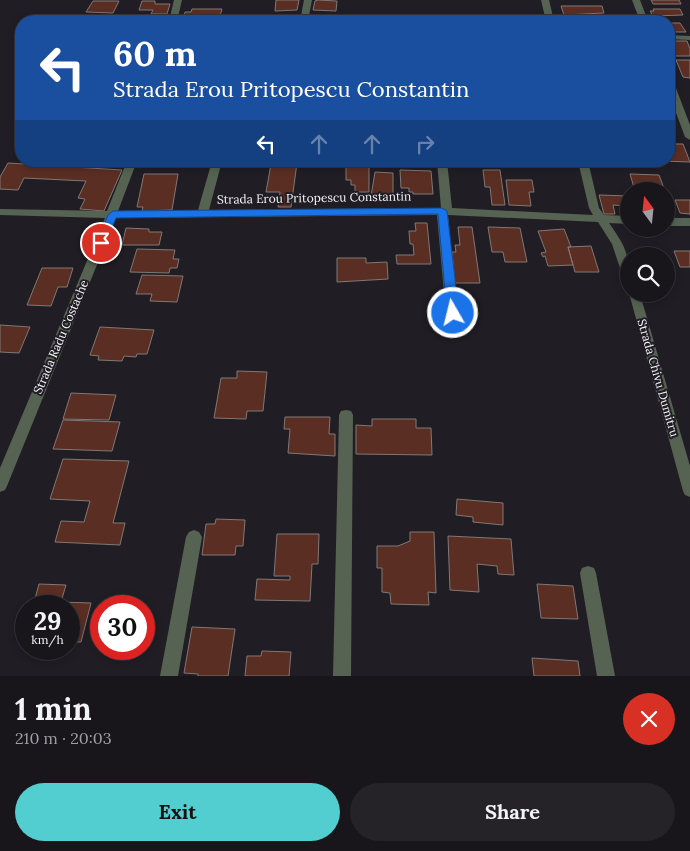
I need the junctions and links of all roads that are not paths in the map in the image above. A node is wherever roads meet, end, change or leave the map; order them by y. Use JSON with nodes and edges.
{"nodes":[{"id":1,"x":178,"y":0,"type":"edge"},
{"id":2,"x":308,"y":0,"type":"edge"},
{"id":3,"x":544,"y":0,"type":"edge"},
{"id":4,"x":636,"y":0,"type":"edge"},
{"id":5,"x":174,"y":15,"type":"edge"},
{"id":6,"x":305,"y":15,"type":"edge"},
{"id":7,"x":548,"y":15,"type":"edge"},
{"id":8,"x":642,"y":15,"type":"edge"},
{"id":9,"x":675,"y":37,"type":"edge"},
{"id":10,"x":690,"y":38,"type":"edge"},
{"id":11,"x":675,"y":98,"type":"edge"},
{"id":12,"x":690,"y":137,"type":"edge"},
{"id":13,"x":130,"y":167,"type":"edge"},
{"id":14,"x":215,"y":167,"type":"edge"},
{"id":15,"x":442,"y":167,"type":"edge"},
{"id":16,"x":584,"y":167,"type":"edge"},
{"id":17,"x":444,"y":211,"type":"junction"},
{"id":18,"x":0,"y":212,"type":"edge"},
{"id":19,"x":203,"y":213,"type":"junction"},
{"id":20,"x":113,"y":215,"type":"junction"},
{"id":21,"x":601,"y":220,"type":"junction"},
{"id":22,"x":620,"y":220,"type":"edge"},
{"id":23,"x":675,"y":222,"type":"edge"},
{"id":24,"x":690,"y":222,"type":"edge"},
{"id":25,"x":620,"y":250,"type":"edge"},
{"id":26,"x":636,"y":302,"type":"edge"},
{"id":27,"x":456,"y":321,"type":"dead end"},
{"id":28,"x":346,"y":415,"type":"dead end"},
{"id":29,"x":0,"y":486,"type":"edge"},
{"id":30,"x":690,"y":491,"type":"edge"},
{"id":31,"x":194,"y":537,"type":"dead end"},
{"id":32,"x":588,"y":573,"type":"dead end"},
{"id":33,"x":169,"y":676,"type":"edge"},
{"id":34,"x":342,"y":676,"type":"edge"},
{"id":35,"x":606,"y":676,"type":"edge"}],
"edges":[{"from":1,"to":5,"type":"street"},
{"from":2,"to":6,"type":"street"},
{"from":3,"to":7,"type":"street"},
{"from":4,"to":8,"type":"street"},
{"from":9,"to":10,"type":"lane"},
{"from":11,"to":12,"type":"street"},
{"from":13,"to":20,"type":"street","name":"Strada Radu Costache"},
{"from":14,"to":19,"type":"street"},
{"from":15,"to":17,"type":"street"},
{"from":16,"to":21,"type":"street"},
{"from":17,"to":19,"type":"street","name":"Strada Erou Pritopescu Constantin"},
{"from":17,"to":21,"type":"street","name":"Strada Erou Pritopescu Constantin"},
{"from":17,"to":27,"type":"street"},
{"from":18,"to":20,"type":"street","name":"Strada Erou Pritopescu Constantin"},
{"from":19,"to":20,"type":"street","name":"Strada Erou Pritopescu Constantin"},
{"from":20,"to":29,"type":"street","name":"Strada Radu Costache"},
{"from":21,"to":22,"type":"street","name":"Strada Erou Pritopescu Constantin"},
{"from":21,"to":25,"type":"street"},
{"from":23,"to":24,"type":"street"},
{"from":26,"to":30,"type":"street","name":"Strada Chivu Dumitru"},
{"from":28,"to":34,"type":"street"},
{"from":31,"to":33,"type":"street"},
{"from":32,"to":35,"type":"street"}]}
